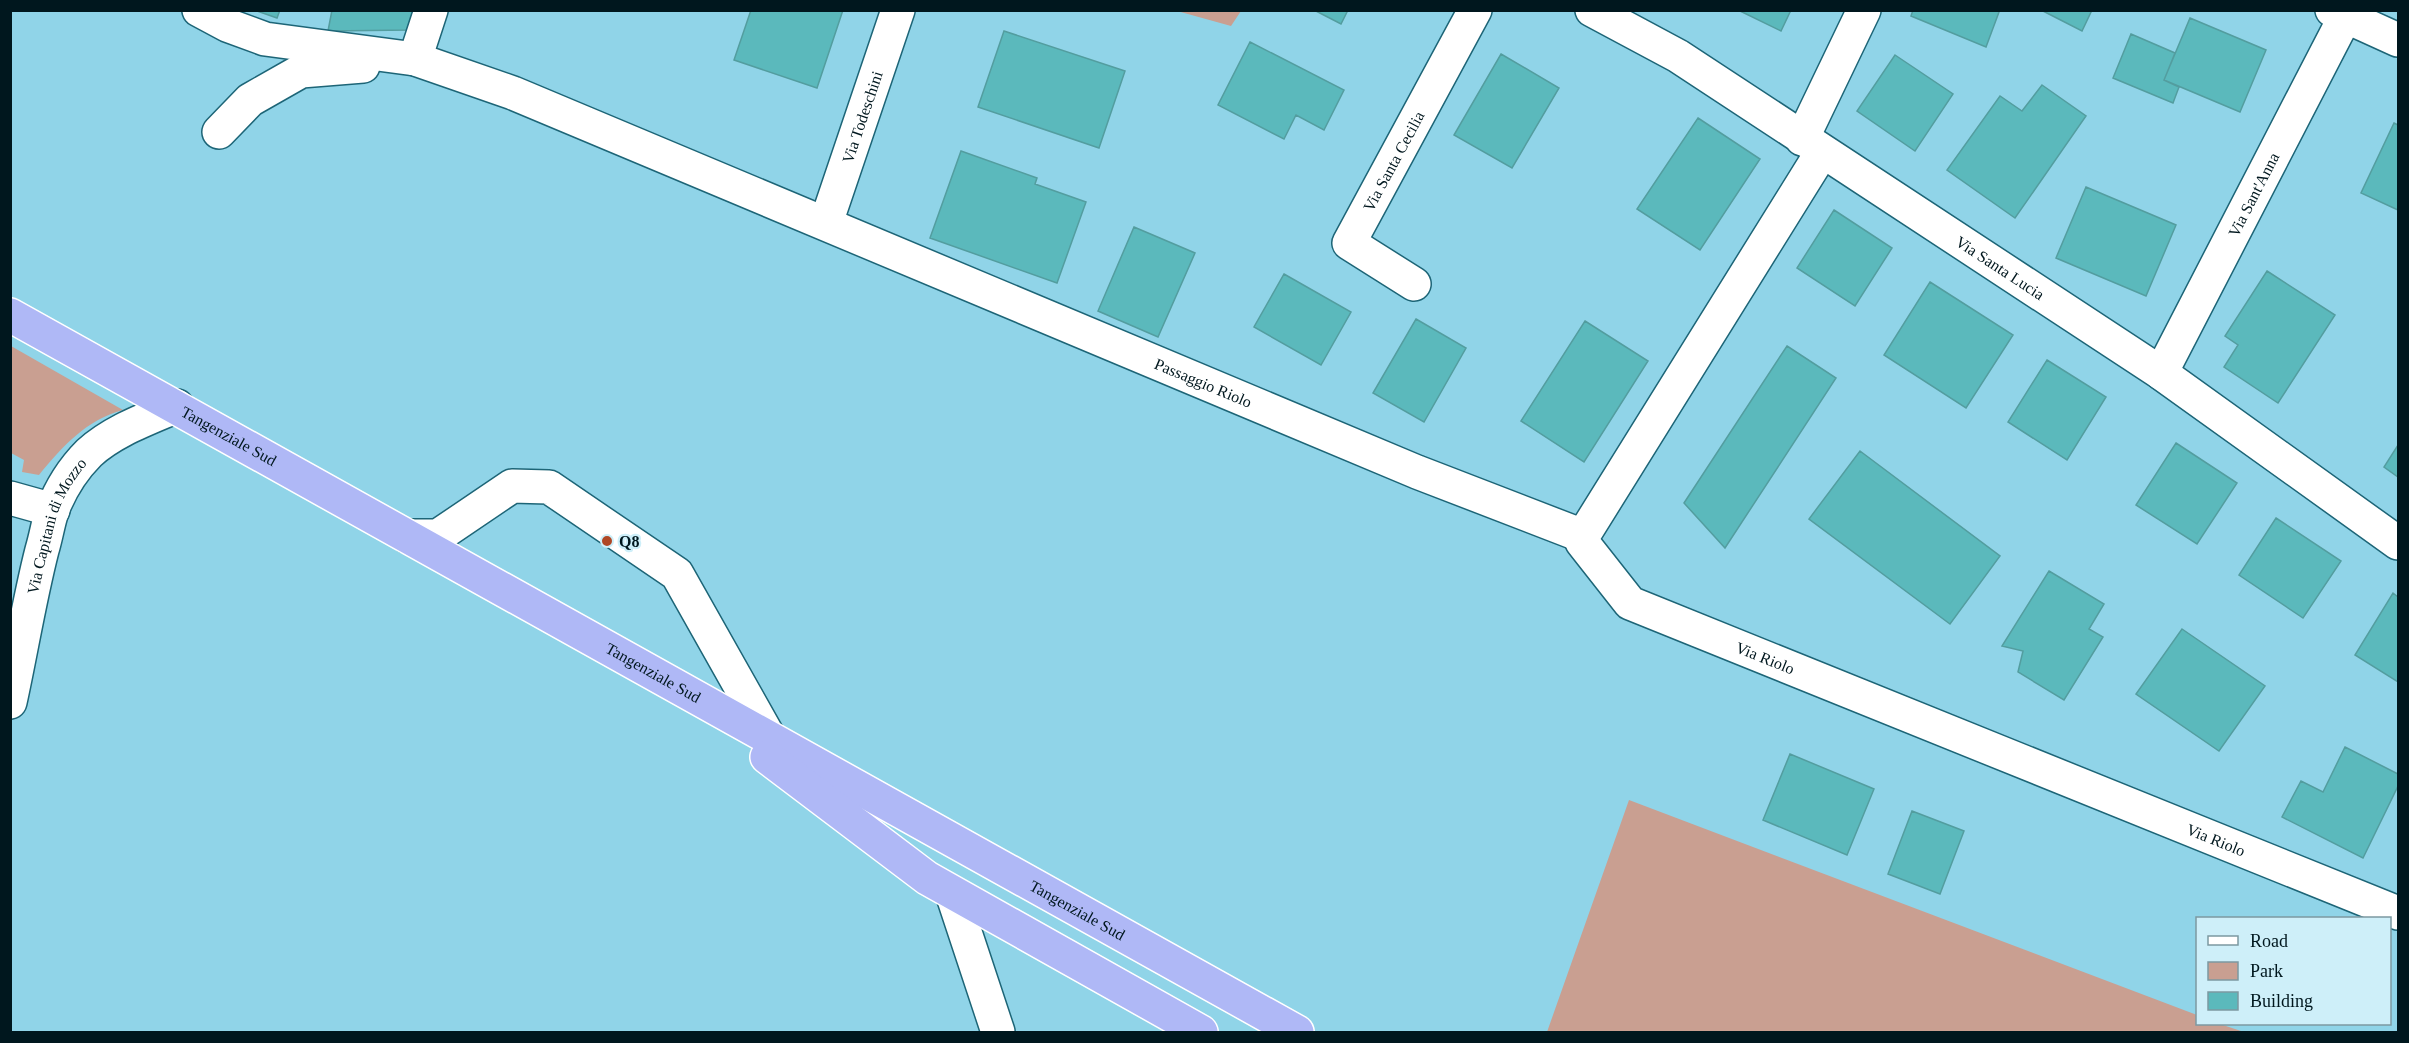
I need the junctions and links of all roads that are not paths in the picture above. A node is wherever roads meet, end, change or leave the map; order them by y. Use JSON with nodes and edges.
{"nodes":[{"id":1,"x":200,"y":10,"type":"edge"},
{"id":2,"x":431,"y":10,"type":"edge"},
{"id":3,"x":898,"y":10,"type":"edge"},
{"id":4,"x":1475,"y":10,"type":"edge"},
{"id":5,"x":1592,"y":10,"type":"edge"},
{"id":6,"x":1864,"y":10,"type":"edge"},
{"id":7,"x":2338,"y":14,"type":"edge"},
{"id":8,"x":2398,"y":40,"type":"edge"},
{"id":9,"x":415,"y":59,"type":"junction"},
{"id":10,"x":219,"y":132,"type":"dead end"},
{"id":11,"x":1812,"y":145,"type":"junction"},
{"id":12,"x":826,"y":223,"type":"junction"},
{"id":13,"x":1414,"y":284,"type":"dead end"},
{"id":14,"x":10,"y":315,"type":"edge"},
{"id":15,"x":2161,"y":374,"type":"junction"},
{"id":16,"x":177,"y":406,"type":"junction"},
{"id":17,"x":10,"y":498,"type":"edge"},
{"id":18,"x":52,"y":510,"type":"junction"},
{"id":19,"x":407,"y":536,"type":"junction"},
{"id":20,"x":1583,"y":536,"type":"junction"},
{"id":21,"x":2398,"y":543,"type":"edge"},
{"id":22,"x":641,"y":663,"type":"junction"},
{"id":23,"x":10,"y":702,"type":"edge"},
{"id":24,"x":770,"y":739,"type":"junction"},
{"id":25,"x":952,"y":893,"type":"junction"},
{"id":26,"x":2398,"y":913,"type":"edge"},
{"id":27,"x":998,"y":1032,"type":"edge"},
{"id":28,"x":1201,"y":1032,"type":"edge"},
{"id":29,"x":1298,"y":1032,"type":"edge"}],
"edges":[{"from":1,"to":9,"type":"street","name":"Passaggio Riolo"},
{"from":2,"to":9,"type":"street"},
{"from":3,"to":12,"type":"street","name":"Via Todeschini"},
{"from":4,"to":13,"type":"street","name":"Via Santa Cecilia"},
{"from":5,"to":11,"type":"street","name":"Via Santa Lucia"},
{"from":6,"to":11,"type":"street"},
{"from":7,"to":8,"type":"street"},
{"from":7,"to":15,"type":"street","name":"Via Sant'Anna"},
{"from":9,"to":10,"type":"street"},
{"from":9,"to":12,"type":"street","name":"Passaggio Riolo"},
{"from":11,"to":15,"type":"street","name":"Via Santa Lucia"},
{"from":11,"to":20,"type":"street"},
{"from":12,"to":20,"type":"street","name":"Passaggio Riolo"},
{"from":14,"to":16,"type":"highway","name":"Tangenziale Sud"},
{"from":15,"to":21,"type":"street","name":"Via Santa Lucia"},
{"from":16,"to":18,"type":"street","name":"Via Capitani di Mozzo"},
{"from":16,"to":19,"type":"highway","name":"Tangenziale Sud"},
{"from":17,"to":18,"type":"street"},
{"from":18,"to":23,"type":"street","name":"Via Capitani di Mozzo"},
{"from":19,"to":22,"type":"highway","name":"Tangenziale Sud"},
{"from":19,"to":24,"type":"street"},
{"from":20,"to":26,"type":"street","name":"Via Riolo"},
{"from":22,"to":24,"type":"highway","name":"Tangenziale Sud"},
{"from":22,"to":25,"type":"highway"},
{"from":24,"to":29,"type":"highway","name":"Tangenziale Sud"},
{"from":25,"to":27,"type":"street"},
{"from":25,"to":28,"type":"highway"}]}
